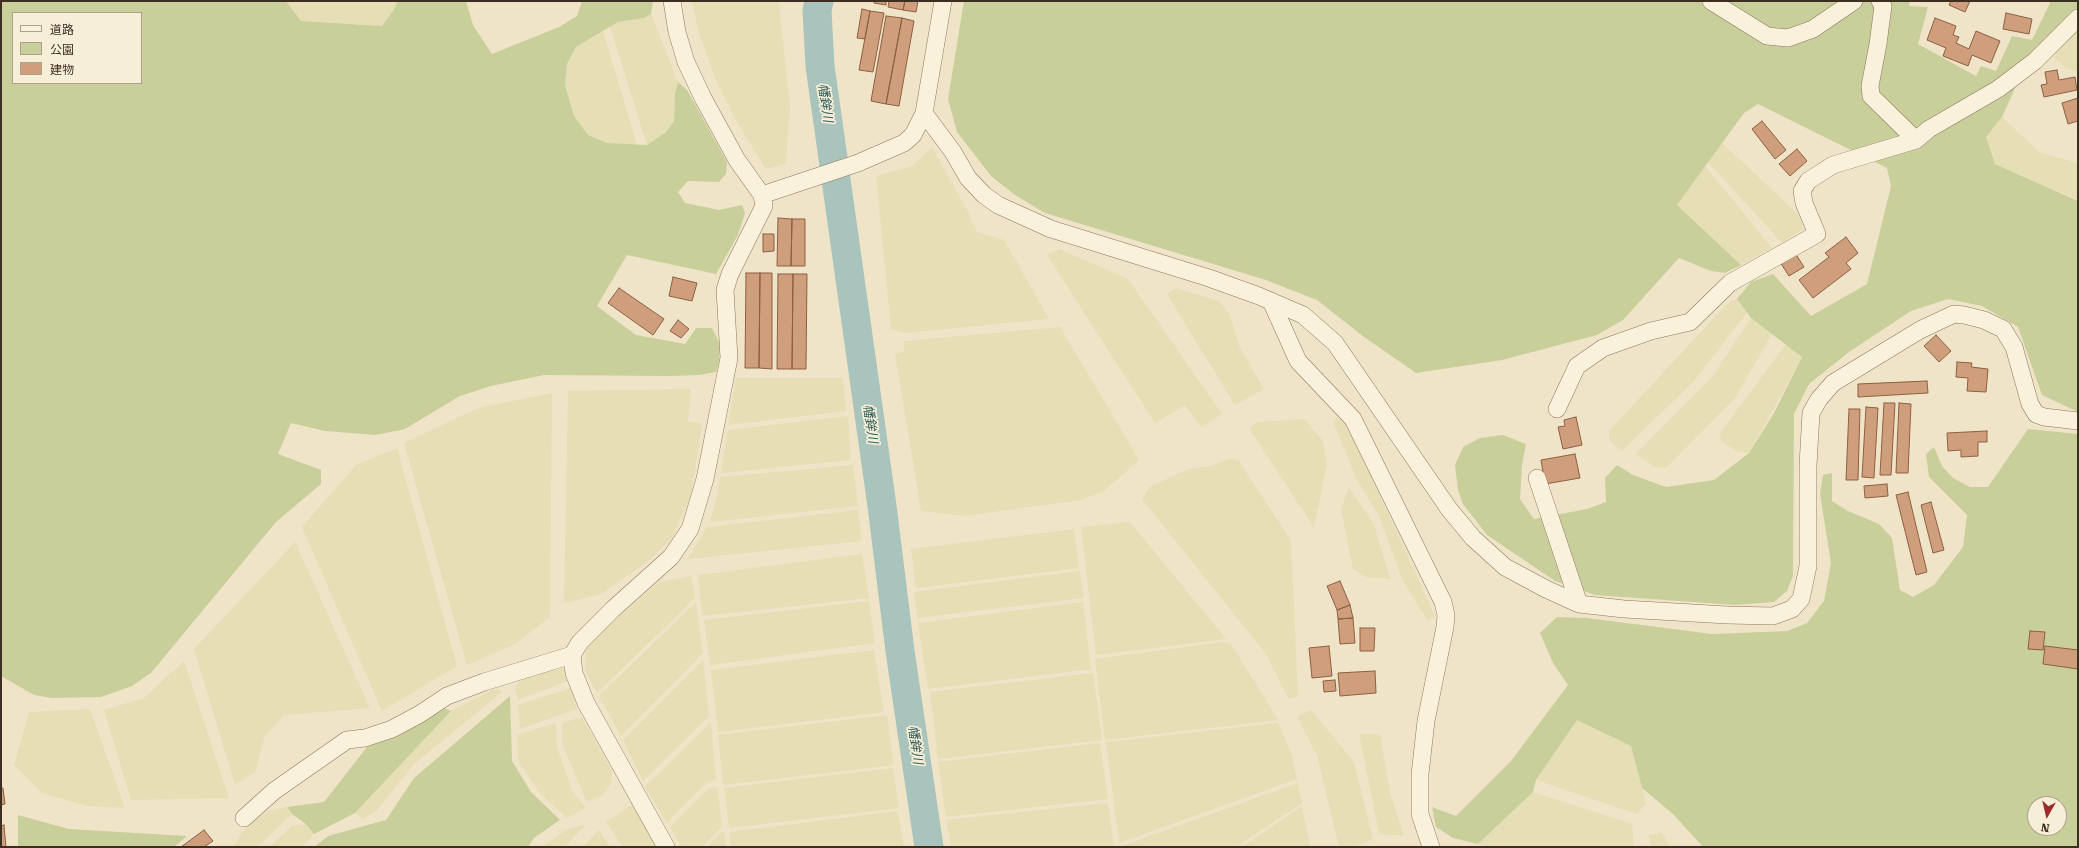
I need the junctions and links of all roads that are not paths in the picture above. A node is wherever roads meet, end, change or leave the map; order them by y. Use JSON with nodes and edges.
{"nodes":[{"id":1,"x":672,"y":1,"type":"edge"},
{"id":2,"x":944,"y":1,"type":"edge"},
{"id":3,"x":1711,"y":1,"type":"edge"},
{"id":4,"x":1854,"y":1,"type":"edge"},
{"id":5,"x":1880,"y":1,"type":"edge"},
{"id":6,"x":2078,"y":18,"type":"edge"},
{"id":7,"x":924,"y":114,"type":"junction"},
{"id":8,"x":1916,"y":140,"type":"junction"},
{"id":9,"x":762,"y":195,"type":"junction"},
{"id":10,"x":1271,"y":301,"type":"junction"},
{"id":11,"x":1557,"y":409,"type":"dead end"},
{"id":12,"x":2078,"y":421,"type":"edge"},
{"id":13,"x":1537,"y":478,"type":"dead end"},
{"id":14,"x":1579,"y":604,"type":"junction"},
{"id":15,"x":572,"y":655,"type":"junction"},
{"id":16,"x":244,"y":818,"type":"dead end"},
{"id":17,"x":666,"y":847,"type":"edge"},
{"id":18,"x":1431,"y":847,"type":"edge"}],
"edges":[{"from":1,"to":9,"type":"street"},
{"from":2,"to":7,"type":"street"},
{"from":3,"to":4,"type":"street"},
{"from":5,"to":8,"type":"street"},
{"from":6,"to":8,"type":"street"},
{"from":7,"to":9,"type":"street"},
{"from":7,"to":10,"type":"street"},
{"from":8,"to":11,"type":"street"},
{"from":9,"to":15,"type":"street"},
{"from":10,"to":14,"type":"street"},
{"from":10,"to":18,"type":"street"},
{"from":12,"to":14,"type":"street"},
{"from":13,"to":14,"type":"street"},
{"from":15,"to":16,"type":"street"},
{"from":15,"to":17,"type":"street"}]}
